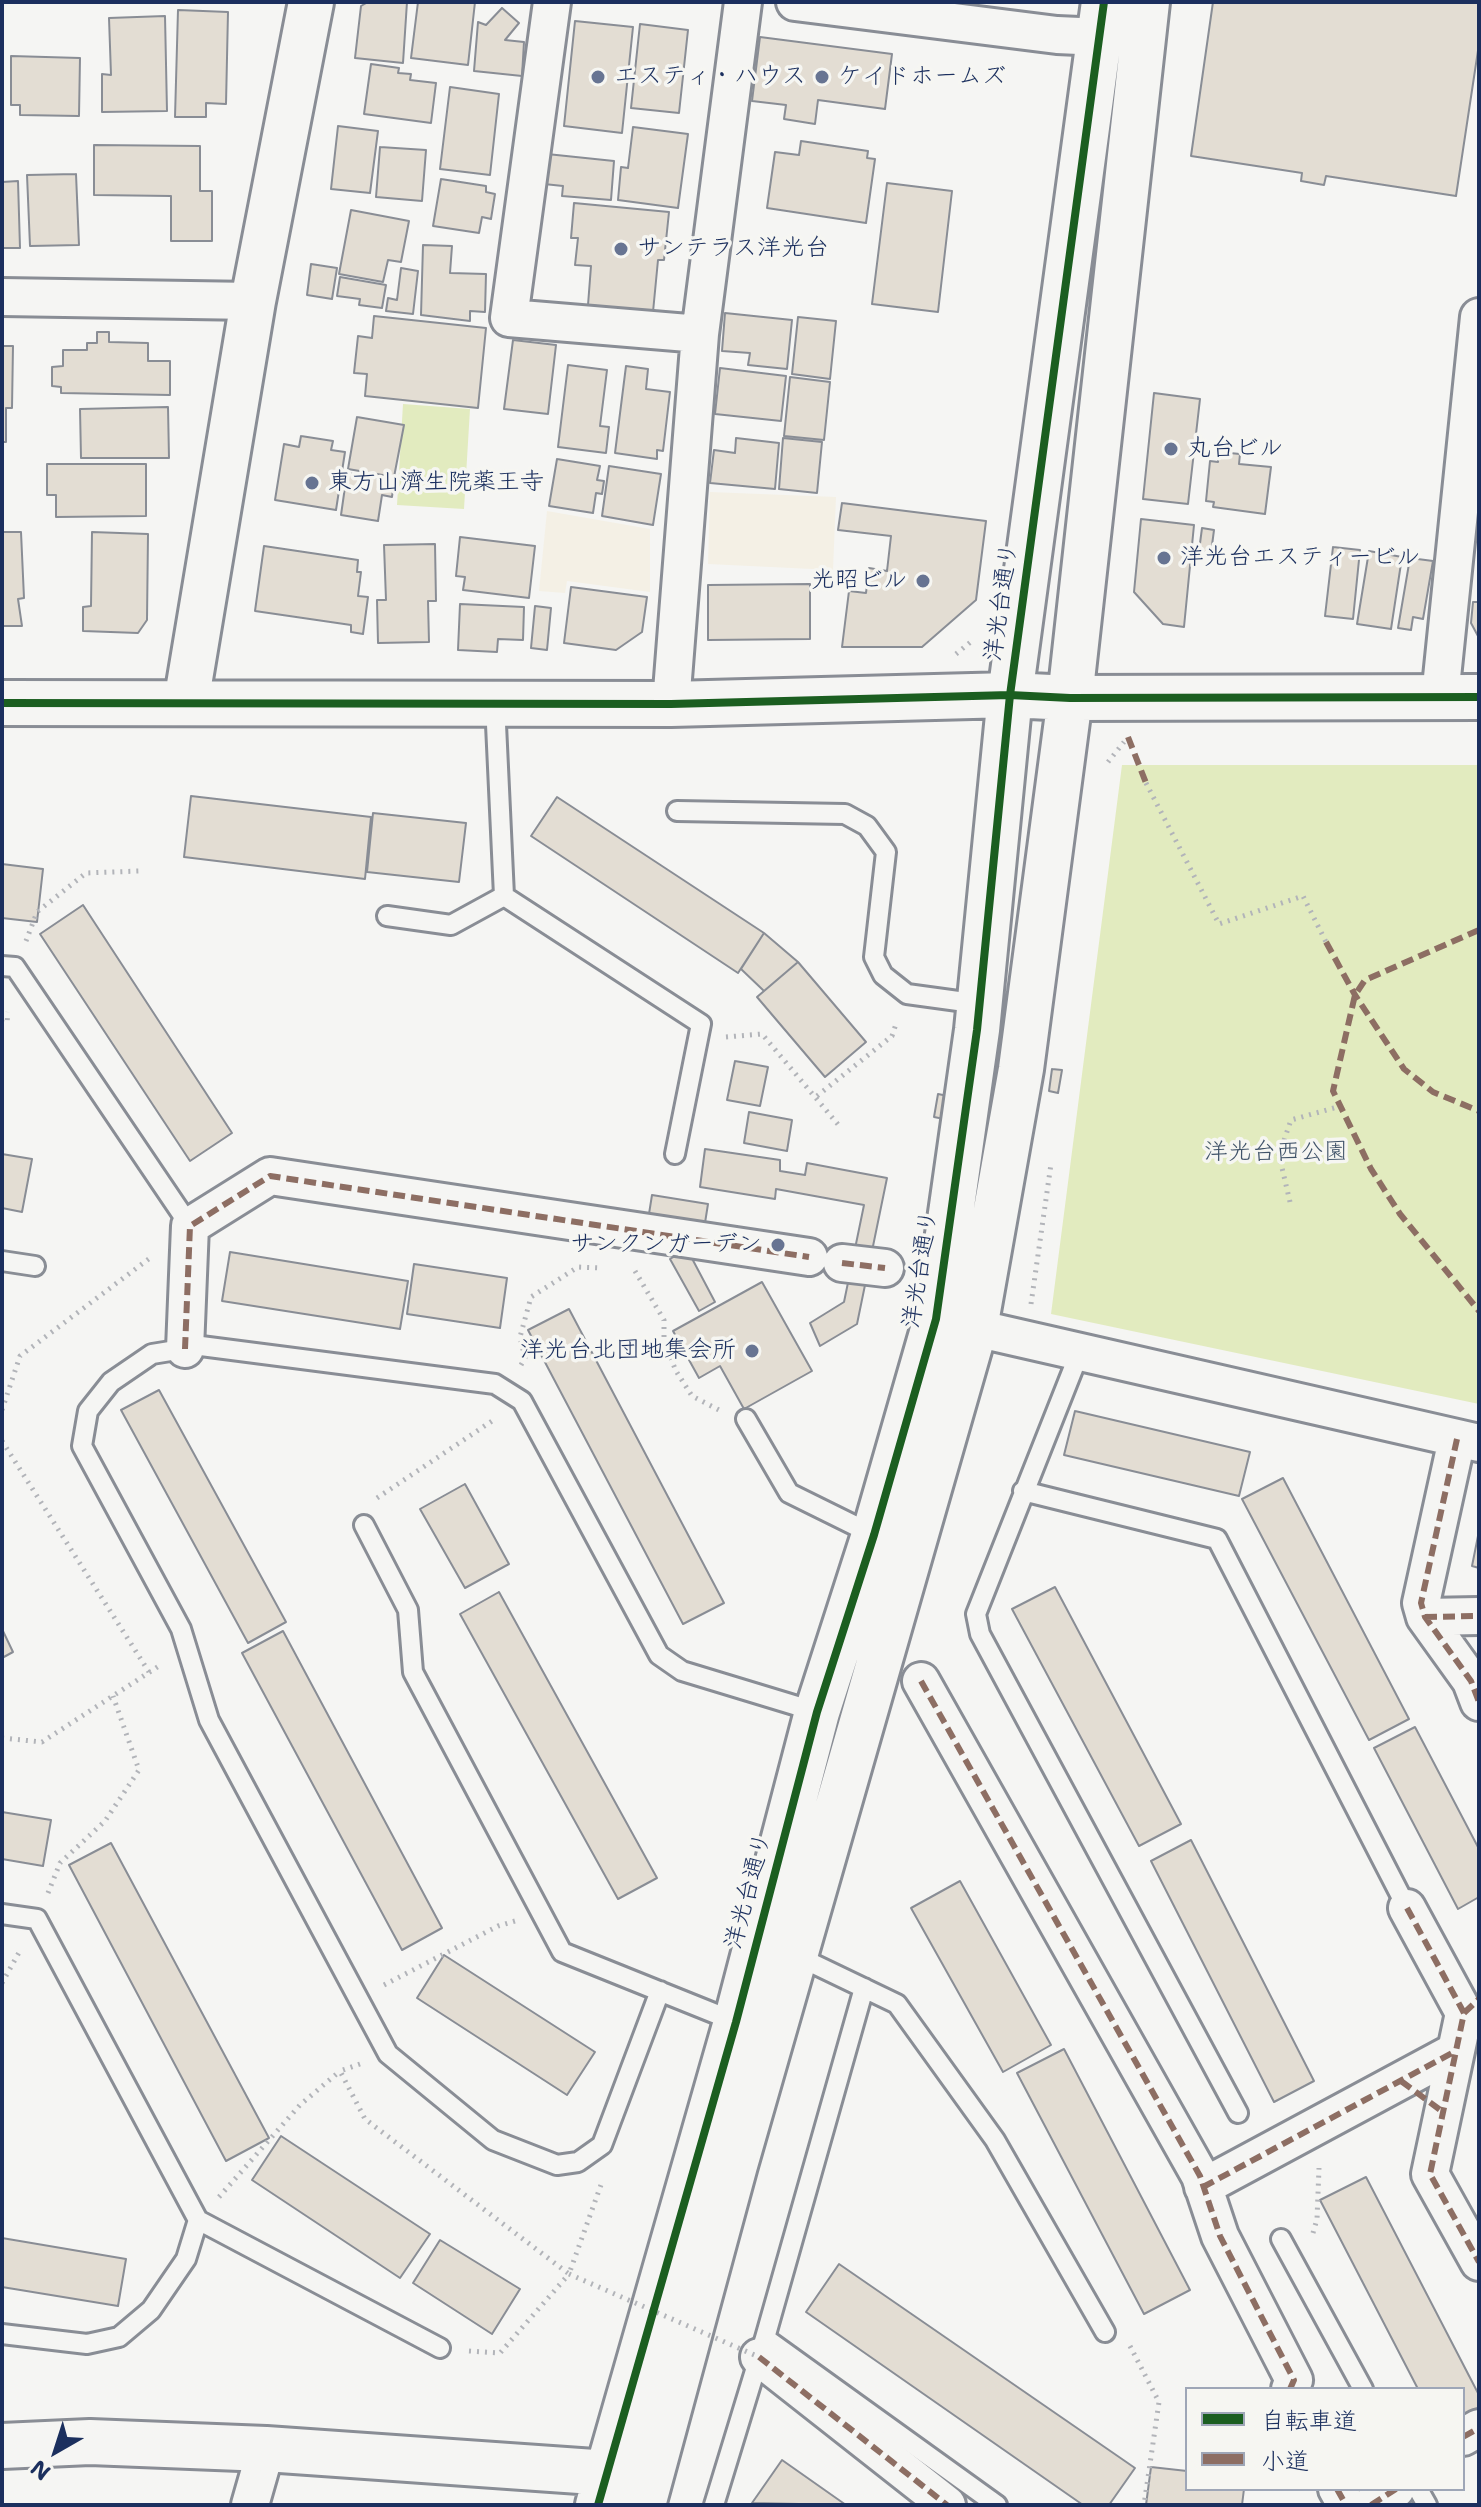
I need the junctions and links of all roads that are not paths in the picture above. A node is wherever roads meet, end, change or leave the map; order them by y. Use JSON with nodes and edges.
{"nodes":[{"id":1,"x":311,"y":2,"type":"edge"},
{"id":2,"x":552,"y":2,"type":"edge"},
{"id":3,"x":743,"y":2,"type":"edge"},
{"id":4,"x":795,"y":2,"type":"edge"},
{"id":5,"x":1101,"y":19,"type":"edge"},
{"id":6,"x":1144,"y":21,"type":"edge"},
{"id":7,"x":2,"y":297,"type":"edge"},
{"id":8,"x":253,"y":301,"type":"junction"},
{"id":9,"x":1479,"y":321,"type":"edge"},
{"id":10,"x":700,"y":334,"type":"junction"},
{"id":11,"x":1010,"y":695,"type":"junction"},
{"id":12,"x":1460,"y":697,"type":"edge"},
{"id":13,"x":1070,"y":698,"type":"junction"},
{"id":14,"x":495,"y":702,"type":"junction"},
{"id":15,"x":2,"y":703,"type":"edge"},
{"id":16,"x":186,"y":703,"type":"junction"},
{"id":17,"x":671,"y":704,"type":"junction"},
{"id":18,"x":677,"y":811,"type":"dead end"},
{"id":19,"x":504,"y":896,"type":"junction"},
{"id":20,"x":387,"y":916,"type":"dead end"},
{"id":21,"x":8,"y":966,"type":"edge"},
{"id":22,"x":980,"y":1004,"type":"junction"},
{"id":23,"x":675,"y":1154,"type":"dead end"},
{"id":24,"x":190,"y":1226,"type":"junction"},
{"id":25,"x":2,"y":1261,"type":"edge"},
{"id":26,"x":35,"y":1266,"type":"dead end"},
{"id":27,"x":885,"y":1268,"type":"dead end"},
{"id":28,"x":955,"y":1324,"type":"junction"},
{"id":29,"x":185,"y":1349,"type":"junction"},
{"id":30,"x":1079,"y":1354,"type":"junction"},
{"id":31,"x":746,"y":1419,"type":"road end"},
{"id":32,"x":1468,"y":1441,"type":"edge"},
{"id":33,"x":1023,"y":1491,"type":"junction"},
{"id":34,"x":364,"y":1525,"type":"road end"},
{"id":35,"x":874,"y":1535,"type":"junction"},
{"id":36,"x":1479,"y":1616,"type":"edge"},
{"id":37,"x":1425,"y":1617,"type":"junction"},
{"id":38,"x":921,"y":1681,"type":"dead end"},
{"id":39,"x":1479,"y":1702,"type":"edge"},
{"id":40,"x":817,"y":1712,"type":"junction"},
{"id":41,"x":1407,"y":1908,"type":"joint"},
{"id":42,"x":2,"y":1914,"type":"edge"},
{"id":43,"x":795,"y":1955,"type":"junction"},
{"id":44,"x":864,"y":1988,"type":"junction"},
{"id":45,"x":660,"y":1991,"type":"junction"},
{"id":46,"x":1472,"y":2006,"type":"edge"},
{"id":47,"x":736,"y":2022,"type":"junction"},
{"id":48,"x":1454,"y":2052,"type":"junction"},
{"id":49,"x":1401,"y":2081,"type":"junction"},
{"id":50,"x":1443,"y":2112,"type":"junction"},
{"id":51,"x":1238,"y":2113,"type":"dead end"},
{"id":52,"x":1203,"y":2187,"type":"junction"},
{"id":53,"x":198,"y":2220,"type":"junction"},
{"id":54,"x":1285,"y":2248,"type":"road end"},
{"id":55,"x":1479,"y":2262,"type":"edge"},
{"id":56,"x":1105,"y":2332,"type":"road end"},
{"id":57,"x":2,"y":2334,"type":"edge"},
{"id":58,"x":440,"y":2348,"type":"road end"},
{"id":59,"x":762,"y":2348,"type":"junction"},
{"id":60,"x":1291,"y":2387,"type":"edge"},
{"id":61,"x":1362,"y":2387,"type":"edge"},
{"id":62,"x":2,"y":2446,"type":"edge"},
{"id":63,"x":266,"y":2449,"type":"junction"},
{"id":64,"x":602,"y":2489,"type":"edge"},
{"id":65,"x":647,"y":2490,"type":"edge"},
{"id":66,"x":1393,"y":2491,"type":"edge"},
{"id":67,"x":250,"y":2505,"type":"edge"},
{"id":68,"x":714,"y":2505,"type":"edge"},
{"id":69,"x":947,"y":2505,"type":"edge"},
{"id":70,"x":997,"y":2505,"type":"edge"},
{"id":71,"x":1371,"y":2505,"type":"edge"}],
"edges":[{"from":1,"to":8,"type":"street"},
{"from":2,"to":10,"type":"street"},
{"from":3,"to":10,"type":"street"},
{"from":4,"to":5,"type":"street"},
{"from":5,"to":6,"type":"street"},
{"from":5,"to":11,"type":"street","name":"洋光台通り"},
{"from":6,"to":13,"type":"street","name":"洋光台通り"},
{"from":7,"to":8,"type":"street"},
{"from":8,"to":16,"type":"street"},
{"from":9,"to":12,"type":"street"},
{"from":10,"to":17,"type":"street"},
{"from":11,"to":13,"type":"street"},
{"from":11,"to":17,"type":"street"},
{"from":11,"to":22,"type":"street","name":"洋光台通り"},
{"from":12,"to":13,"type":"street"},
{"from":13,"to":28,"type":"street","name":"洋光台通り"},
{"from":14,"to":16,"type":"street"},
{"from":14,"to":17,"type":"street"},
{"from":14,"to":19,"type":"lane"},
{"from":15,"to":16,"type":"street"},
{"from":18,"to":22,"type":"lane"},
{"from":19,"to":20,"type":"lane"},
{"from":19,"to":23,"type":"lane"},
{"from":21,"to":24,"type":"lane"},
{"from":22,"to":28,"type":"street","name":"洋光台通り"},
{"from":24,"to":27,"type":"street"},
{"from":24,"to":29,"type":"street"},
{"from":25,"to":26,"type":"lane"},
{"from":28,"to":30,"type":"street"},
{"from":28,"to":35,"type":"street","name":"洋光台通り"},
{"from":28,"to":43,"type":"street","name":"洋光台通り"},
{"from":29,"to":40,"type":"lane"},
{"from":29,"to":45,"type":"lane"},
{"from":30,"to":32,"type":"street"},
{"from":30,"to":33,"type":"lane"},
{"from":31,"to":35,"type":"lane"},
{"from":32,"to":37,"type":"street"},
{"from":33,"to":41,"type":"lane"},
{"from":33,"to":51,"type":"lane"},
{"from":34,"to":45,"type":"lane"},
{"from":35,"to":40,"type":"street","name":"洋光台通り"},
{"from":36,"to":37,"type":"street"},
{"from":37,"to":39,"type":"street"},
{"from":38,"to":52,"type":"street"},
{"from":40,"to":47,"type":"street","name":"洋光台通り"},
{"from":41,"to":46,"type":"street"},
{"from":42,"to":53,"type":"lane"},
{"from":43,"to":44,"type":"lane"},
{"from":43,"to":65,"type":"street","name":"洋光台通り"},
{"from":44,"to":56,"type":"lane"},
{"from":44,"to":59,"type":"lane"},
{"from":45,"to":47,"type":"lane"},
{"from":46,"to":48,"type":"street"},
{"from":47,"to":64,"type":"street","name":"洋光台通り"},
{"from":48,"to":49,"type":"street"},
{"from":48,"to":50,"type":"street"},
{"from":49,"to":50,"type":"street"},
{"from":49,"to":52,"type":"street"},
{"from":50,"to":55,"type":"street"},
{"from":52,"to":60,"type":"street"},
{"from":53,"to":57,"type":"lane"},
{"from":53,"to":58,"type":"lane"},
{"from":54,"to":61,"type":"lane"},
{"from":59,"to":68,"type":"lane"},
{"from":59,"to":69,"type":"street"},
{"from":59,"to":70,"type":"lane"},
{"from":62,"to":63,"type":"street"},
{"from":63,"to":64,"type":"street"},
{"from":63,"to":67,"type":"street"},
{"from":64,"to":65,"type":"street"},
{"from":66,"to":71,"type":"street"}]}
